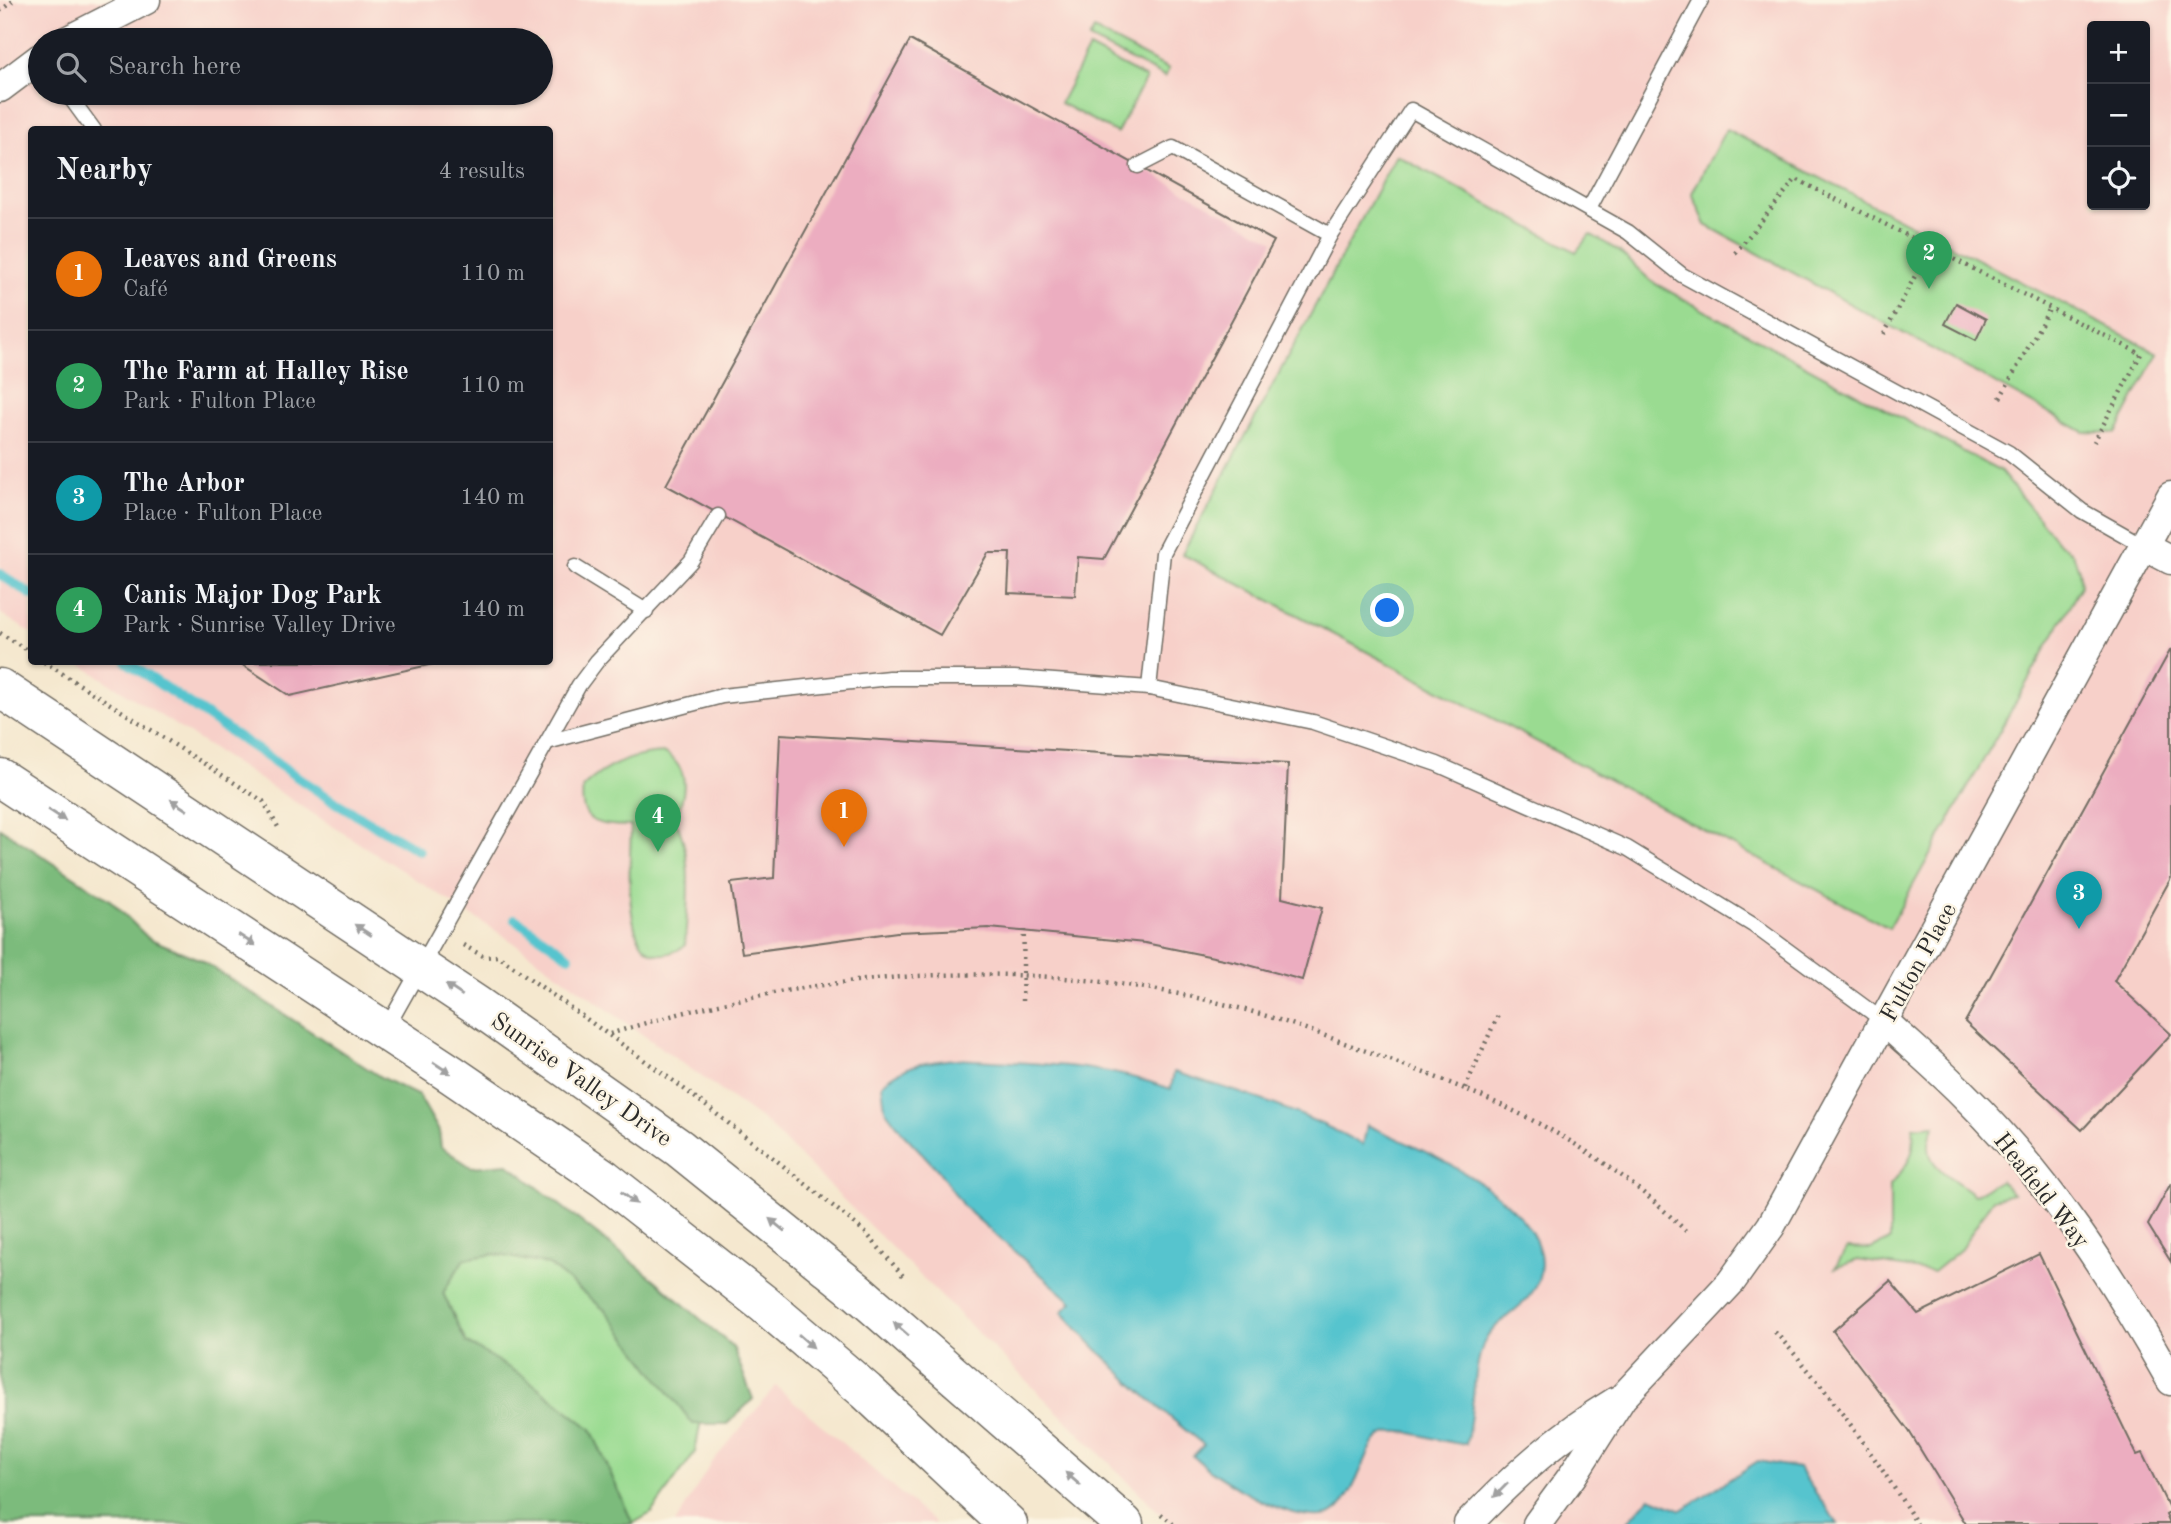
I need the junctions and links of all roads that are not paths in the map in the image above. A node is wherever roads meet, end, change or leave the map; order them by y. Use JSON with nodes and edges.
{"nodes":[{"id":1,"x":146,"y":0,"type":"edge"},
{"id":2,"x":1701,"y":0,"type":"edge"},
{"id":3,"x":91,"y":28,"type":"edge"},
{"id":4,"x":28,"y":67,"type":"edge"},
{"id":5,"x":0,"y":88,"type":"edge"},
{"id":6,"x":76,"y":105,"type":"edge"},
{"id":7,"x":91,"y":126,"type":"edge"},
{"id":8,"x":1138,"y":166,"type":"dead end"},
{"id":9,"x":1589,"y":209,"type":"junction"},
{"id":10,"x":1331,"y":235,"type":"junction"},
{"id":11,"x":2171,"y":496,"type":"edge"},
{"id":12,"x":718,"y":516,"type":"dead end"},
{"id":13,"x":2144,"y":546,"type":"junction"},
{"id":14,"x":2171,"y":560,"type":"edge"},
{"id":15,"x":575,"y":567,"type":"dead end"},
{"id":16,"x":646,"y":611,"type":"junction"},
{"id":17,"x":0,"y":688,"type":"edge"},
{"id":18,"x":1149,"y":688,"type":"junction"},
{"id":19,"x":547,"y":742,"type":"junction"},
{"id":20,"x":0,"y":778,"type":"edge"},
{"id":21,"x":420,"y":967,"type":"junction"},
{"id":22,"x":1885,"y":1022,"type":"junction"},
{"id":23,"x":385,"y":1031,"type":"junction"},
{"id":24,"x":2171,"y":1381,"type":"edge"},
{"id":25,"x":1622,"y":1398,"type":"junction"},
{"id":26,"x":1008,"y":1524,"type":"edge"},
{"id":27,"x":1124,"y":1524,"type":"edge"},
{"id":28,"x":1468,"y":1524,"type":"edge"},
{"id":29,"x":1537,"y":1524,"type":"edge"}],
"edges":[{"from":1,"to":3,"type":"street"},
{"from":2,"to":9,"type":"lane"},
{"from":4,"to":5,"type":"street"},
{"from":6,"to":7,"type":"lane"},
{"from":8,"to":10,"type":"lane"},
{"from":9,"to":10,"type":"lane"},
{"from":9,"to":13,"type":"lane"},
{"from":10,"to":18,"type":"lane"},
{"from":11,"to":13,"type":"street","name":"Fulton Place"},
{"from":12,"to":16,"type":"lane"},
{"from":13,"to":14,"type":"street"},
{"from":13,"to":22,"type":"street","name":"Fulton Place"},
{"from":15,"to":16,"type":"lane"},
{"from":16,"to":19,"type":"lane"},
{"from":21,"to":17,"type":"main road","name":"Sunrise Valley Drive","one_way":true},
{"from":18,"to":19,"type":"lane"},
{"from":18,"to":22,"type":"lane"},
{"from":19,"to":21,"type":"lane"},
{"from":20,"to":23,"type":"main road","one_way":true},
{"from":21,"to":23,"type":"lane"},
{"from":27,"to":21,"type":"main road","name":"Sunrise Valley Drive","one_way":true},
{"from":22,"to":24,"type":"street","name":"Heafield Way"},
{"from":22,"to":25,"type":"street","name":"Fulton Place"},
{"from":23,"to":26,"type":"main road","one_way":true},
{"from":25,"to":28,"type":"street","name":"Fulton Place","one_way":true},
{"from":25,"to":29,"type":"street","name":"Fulton Place"}]}
